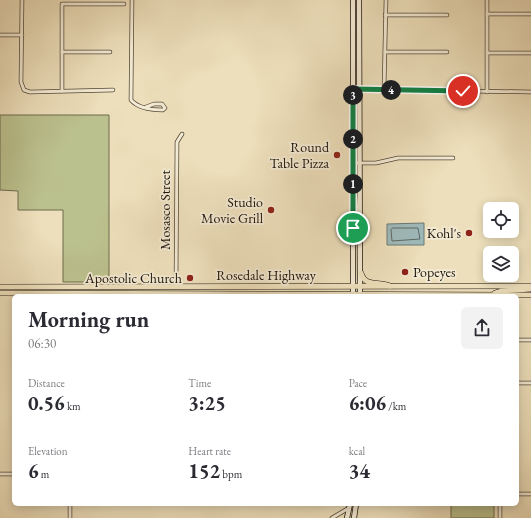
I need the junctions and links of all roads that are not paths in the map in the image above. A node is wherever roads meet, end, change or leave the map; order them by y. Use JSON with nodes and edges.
{"nodes":[{"id":1,"x":22,"y":0,"type":"edge"},
{"id":2,"x":132,"y":0,"type":"edge"},
{"id":3,"x":353,"y":0,"type":"edge"},
{"id":4,"x":359,"y":0,"type":"edge"},
{"id":5,"x":386,"y":0,"type":"edge"},
{"id":6,"x":487,"y":0,"type":"edge"},
{"id":7,"x":89,"y":2,"type":"edge"},
{"id":8,"x":124,"y":4,"type":"dead end"},
{"id":9,"x":487,"y":14,"type":"junction"},
{"id":10,"x":531,"y":14,"type":"edge"},
{"id":11,"x":386,"y":15,"type":"junction"},
{"id":12,"x":447,"y":15,"type":"dead end"},
{"id":13,"x":353,"y":26,"type":"junction"},
{"id":14,"x":359,"y":27,"type":"junction"},
{"id":15,"x":0,"y":35,"type":"edge"},
{"id":16,"x":22,"y":35,"type":"junction"},
{"id":17,"x":62,"y":52,"type":"junction"},
{"id":18,"x":110,"y":52,"type":"dead end"},
{"id":19,"x":385,"y":52,"type":"junction"},
{"id":20,"x":447,"y":52,"type":"dead end"},
{"id":21,"x":531,"y":52,"type":"edge"},
{"id":22,"x":487,"y":53,"type":"junction"},
{"id":23,"x":359,"y":54,"type":"junction"},
{"id":24,"x":353,"y":89,"type":"junction"},
{"id":25,"x":359,"y":89,"type":"junction"},
{"id":26,"x":113,"y":90,"type":"dead end"},
{"id":27,"x":384,"y":90,"type":"junction"},
{"id":28,"x":62,"y":91,"type":"junction"},
{"id":29,"x":487,"y":92,"type":"junction"},
{"id":30,"x":531,"y":92,"type":"edge"},
{"id":31,"x":146,"y":107,"type":"junction"},
{"id":32,"x":182,"y":134,"type":"dead end"},
{"id":33,"x":453,"y":158,"type":"dead end"},
{"id":34,"x":353,"y":163,"type":"junction"},
{"id":35,"x":360,"y":163,"type":"junction"},
{"id":36,"x":353,"y":189,"type":"junction"},
{"id":37,"x":360,"y":221,"type":"junction"},
{"id":38,"x":361,"y":273,"type":"junction"},
{"id":39,"x":0,"y":287,"type":"edge"},
{"id":40,"x":58,"y":287,"type":"junction"},
{"id":41,"x":120,"y":287,"type":"junction"},
{"id":42,"x":176,"y":287,"type":"junction"},
{"id":43,"x":244,"y":287,"type":"junction"},
{"id":44,"x":275,"y":287,"type":"junction"},
{"id":45,"x":353,"y":287,"type":"junction"},
{"id":46,"x":360,"y":287,"type":"junction"},
{"id":47,"x":401,"y":288,"type":"junction"},
{"id":48,"x":531,"y":288,"type":"edge"},
{"id":49,"x":0,"y":293,"type":"edge"},
{"id":50,"x":32,"y":293,"type":"junction"},
{"id":51,"x":52,"y":294,"type":"edge"},
{"id":52,"x":71,"y":294,"type":"edge"},
{"id":53,"x":181,"y":294,"type":"joint"},
{"id":54,"x":245,"y":294,"type":"joint"},
{"id":55,"x":353,"y":294,"type":"edge"},
{"id":56,"x":360,"y":294,"type":"edge"},
{"id":57,"x":493,"y":294,"type":"edge"},
{"id":58,"x":519,"y":295,"type":"edge"},
{"id":59,"x":531,"y":295,"type":"edge"},
{"id":60,"x":519,"y":340,"type":"edge"},
{"id":61,"x":531,"y":340,"type":"edge"},
{"id":62,"x":519,"y":383,"type":"edge"},
{"id":63,"x":531,"y":383,"type":"edge"},
{"id":64,"x":0,"y":474,"type":"edge"},
{"id":65,"x":12,"y":474,"type":"edge"},
{"id":66,"x":519,"y":494,"type":"edge"},
{"id":67,"x":531,"y":494,"type":"edge"},
{"id":68,"x":70,"y":506,"type":"edge"},
{"id":69,"x":349,"y":506,"type":"edge"},
{"id":70,"x":356,"y":506,"type":"edge"},
{"id":71,"x":500,"y":506,"type":"edge"},
{"id":72,"x":70,"y":518,"type":"edge"},
{"id":73,"x":332,"y":518,"type":"edge"},
{"id":74,"x":346,"y":518,"type":"edge"},
{"id":75,"x":354,"y":518,"type":"edge"},
{"id":76,"x":500,"y":518,"type":"edge"}],
"edges":[{"from":1,"to":16,"type":"street"},
{"from":2,"to":31,"type":"street"},
{"from":3,"to":13,"type":"main road"},
{"from":3,"to":14,"type":"main road"},
{"from":4,"to":14,"type":"main road"},
{"from":5,"to":11,"type":"street"},
{"from":6,"to":9,"type":"street"},
{"from":7,"to":8,"type":"street"},
{"from":7,"to":17,"type":"street"},
{"from":9,"to":10,"type":"street"},
{"from":9,"to":22,"type":"street"},
{"from":11,"to":12,"type":"street"},
{"from":11,"to":19,"type":"street"},
{"from":13,"to":23,"type":"main road"},
{"from":13,"to":24,"type":"main road"},
{"from":14,"to":23,"type":"main road"},
{"from":15,"to":16,"type":"street"},
{"from":16,"to":28,"type":"street"},
{"from":17,"to":18,"type":"street"},
{"from":17,"to":28,"type":"street"},
{"from":19,"to":20,"type":"street"},
{"from":19,"to":27,"type":"street"},
{"from":21,"to":22,"type":"street"},
{"from":22,"to":29,"type":"street"},
{"from":23,"to":25,"type":"main road"},
{"from":24,"to":25,"type":"street"},
{"from":24,"to":34,"type":"main road"},
{"from":25,"to":27,"type":"street"},
{"from":25,"to":35,"type":"main road"},
{"from":26,"to":28,"type":"street"},
{"from":27,"to":29,"type":"street"},
{"from":29,"to":30,"type":"street"},
{"from":31,"to":31,"type":"street"},
{"from":32,"to":42,"type":"street","name":"Mosasco Street"},
{"from":33,"to":35,"type":"street"},
{"from":34,"to":35,"type":"street"},
{"from":34,"to":36,"type":"main road"},
{"from":35,"to":37,"type":"main road"},
{"from":36,"to":37,"type":"main road"},
{"from":36,"to":45,"type":"main road"},
{"from":37,"to":38,"type":"main road"},
{"from":38,"to":46,"type":"main road"},
{"from":38,"to":47,"type":"main road"},
{"from":39,"to":40,"type":"main road","name":"Rosedale Highway"},
{"from":40,"to":41,"type":"main road","name":"Rosedale Highway"},
{"from":40,"to":50,"type":"main road"},
{"from":41,"to":42,"type":"main road","name":"Rosedale Highway"},
{"from":41,"to":52,"type":"main road"},
{"from":42,"to":43,"type":"main road","name":"Rosedale Highway"},
{"from":43,"to":44,"type":"main road","name":"Rosedale Highway"},
{"from":43,"to":53,"type":"main road"},
{"from":44,"to":45,"type":"main road","name":"Rosedale Highway"},
{"from":44,"to":54,"type":"main road"},
{"from":45,"to":46,"type":"main road","name":"Rosedale Highway"},
{"from":45,"to":55,"type":"main road"},
{"from":46,"to":47,"type":"main road","name":"Rosedale Highway"},
{"from":46,"to":56,"type":"main road"},
{"from":47,"to":48,"type":"main road","name":"Rosedale Highway"},
{"from":48,"to":57,"type":"main road"},
{"from":49,"to":50,"type":"main road","name":"Rosedale Highway"},
{"from":50,"to":51,"type":"main road","name":"Rosedale Highway"},
{"from":53,"to":54,"type":"main road","name":"Rosedale Highway"},
{"from":58,"to":59,"type":"main road","name":"Rosedale Highway"},
{"from":60,"to":61,"type":"street"},
{"from":62,"to":63,"type":"street"},
{"from":64,"to":65,"type":"street"},
{"from":66,"to":67,"type":"street"},
{"from":68,"to":72,"type":"street"},
{"from":69,"to":73,"type":"street"},
{"from":69,"to":74,"type":"main road"},
{"from":70,"to":75,"type":"main road"},
{"from":71,"to":76,"type":"street"}]}
